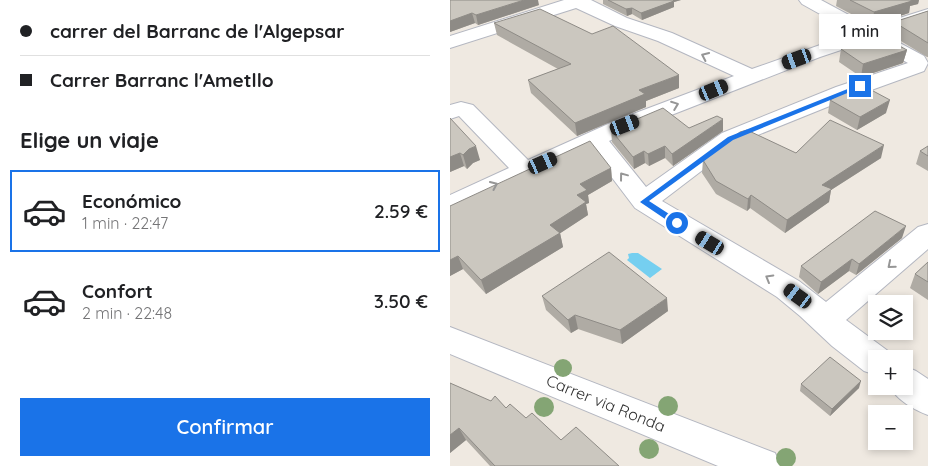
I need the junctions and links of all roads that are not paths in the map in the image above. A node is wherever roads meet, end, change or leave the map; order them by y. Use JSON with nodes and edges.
{"nodes":[{"id":1,"x":808,"y":0,"type":"edge"},
{"id":2,"x":577,"y":1,"type":"edge"},
{"id":3,"x":928,"y":14,"type":"edge"},
{"id":4,"x":872,"y":34,"type":"junction"},
{"id":5,"x":450,"y":42,"type":"edge"},
{"id":6,"x":750,"y":76,"type":"junction"},
{"id":7,"x":450,"y":112,"type":"edge"},
{"id":8,"x":596,"y":139,"type":"junction"},
{"id":9,"x":525,"y":171,"type":"junction"},
{"id":10,"x":644,"y":202,"type":"junction"},
{"id":11,"x":450,"y":205,"type":"edge"},
{"id":12,"x":928,"y":234,"type":"edge"},
{"id":13,"x":825,"y":320,"type":"junction"},
{"id":14,"x":450,"y":340,"type":"edge"},
{"id":15,"x":868,"y":356,"type":"edge"},
{"id":16,"x":913,"y":388,"type":"edge"},
{"id":17,"x":928,"y":399,"type":"edge"},
{"id":18,"x":762,"y":466,"type":"edge"}],
"edges":[{"from":1,"to":4,"type":"street"},
{"from":2,"to":5,"type":"street"},
{"from":6,"to":2,"type":"street","one_way":true},
{"from":3,"to":4,"type":"street"},
{"from":4,"to":6,"type":"street"},
{"from":4,"to":10,"type":"street"},
{"from":8,"to":6,"type":"street","one_way":true},
{"from":7,"to":9,"type":"street"},
{"from":8,"to":9,"type":"street"},
{"from":10,"to":8,"type":"street","one_way":true},
{"from":11,"to":9,"type":"street","one_way":true},
{"from":13,"to":10,"type":"street","one_way":true},
{"from":12,"to":13,"type":"street","one_way":true},
{"from":13,"to":15,"type":"street"},
{"from":14,"to":18,"type":"street","name":"Carrer via Ronda"},
{"from":16,"to":17,"type":"street"}]}
